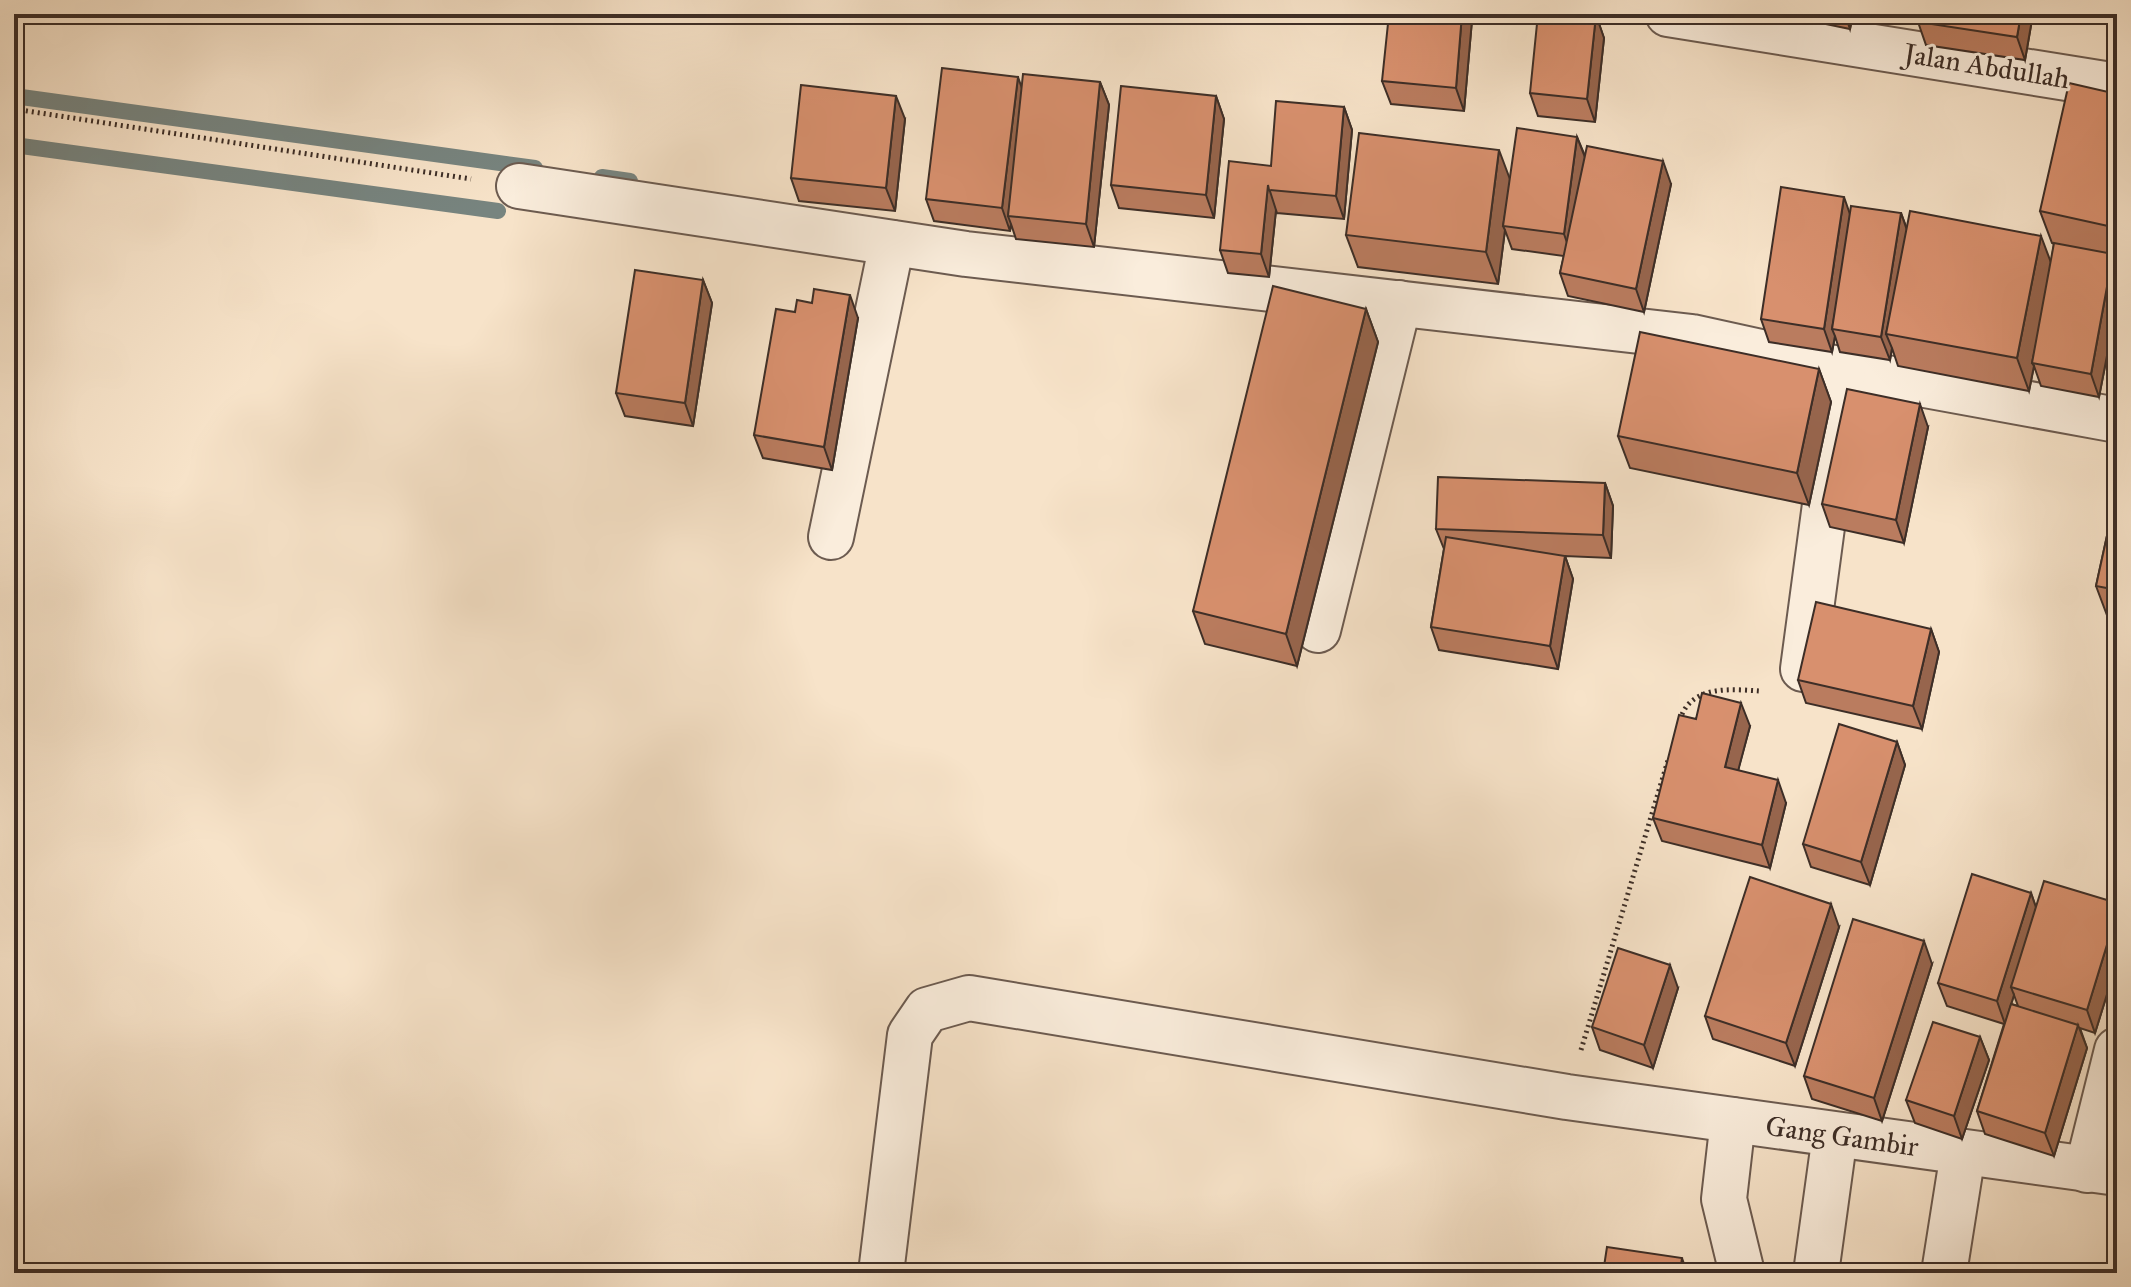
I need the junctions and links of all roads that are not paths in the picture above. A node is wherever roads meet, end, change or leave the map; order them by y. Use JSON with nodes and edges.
{"nodes":[{"id":1,"x":1668,"y":14,"type":"edge"},
{"id":2,"x":2117,"y":86,"type":"edge"},
{"id":3,"x":519,"y":186,"type":"road end"},
{"id":4,"x":892,"y":243,"type":"junction"},
{"id":5,"x":1399,"y":303,"type":"junction"},
{"id":6,"x":1843,"y":370,"type":"junction"},
{"id":7,"x":2117,"y":420,"type":"edge"},
{"id":8,"x":831,"y":537,"type":"dead end"},
{"id":9,"x":1318,"y":630,"type":"dead end"},
{"id":10,"x":1803,"y":669,"type":"edge"},
{"id":11,"x":2117,"y":1050,"type":"edge"},
{"id":12,"x":1733,"y":1120,"type":"junction"},
{"id":13,"x":1835,"y":1135,"type":"junction"},
{"id":14,"x":1963,"y":1153,"type":"junction"},
{"id":15,"x":2102,"y":1172,"type":"edge"},
{"id":16,"x":881,"y":1273,"type":"edge"},
{"id":17,"x":1742,"y":1273,"type":"edge"},
{"id":18,"x":1816,"y":1273,"type":"edge"},
{"id":19,"x":1944,"y":1273,"type":"edge"}],
"edges":[{"from":1,"to":2,"type":"street","name":"Jalan Abdullah"},
{"from":3,"to":4,"type":"street"},
{"from":4,"to":5,"type":"street"},
{"from":4,"to":8,"type":"street"},
{"from":5,"to":6,"type":"street"},
{"from":5,"to":9,"type":"street"},
{"from":6,"to":7,"type":"street"},
{"from":6,"to":10,"type":"street"},
{"from":11,"to":15,"type":"street"},
{"from":12,"to":13,"type":"street","name":"Gang Gambir"},
{"from":12,"to":16,"type":"street","name":"Gang Gambir"},
{"from":12,"to":17,"type":"street"},
{"from":13,"to":14,"type":"street","name":"Gang Gambir"},
{"from":13,"to":18,"type":"street"},
{"from":14,"to":15,"type":"street","name":"Gang Gambir"},
{"from":14,"to":19,"type":"street"}]}
